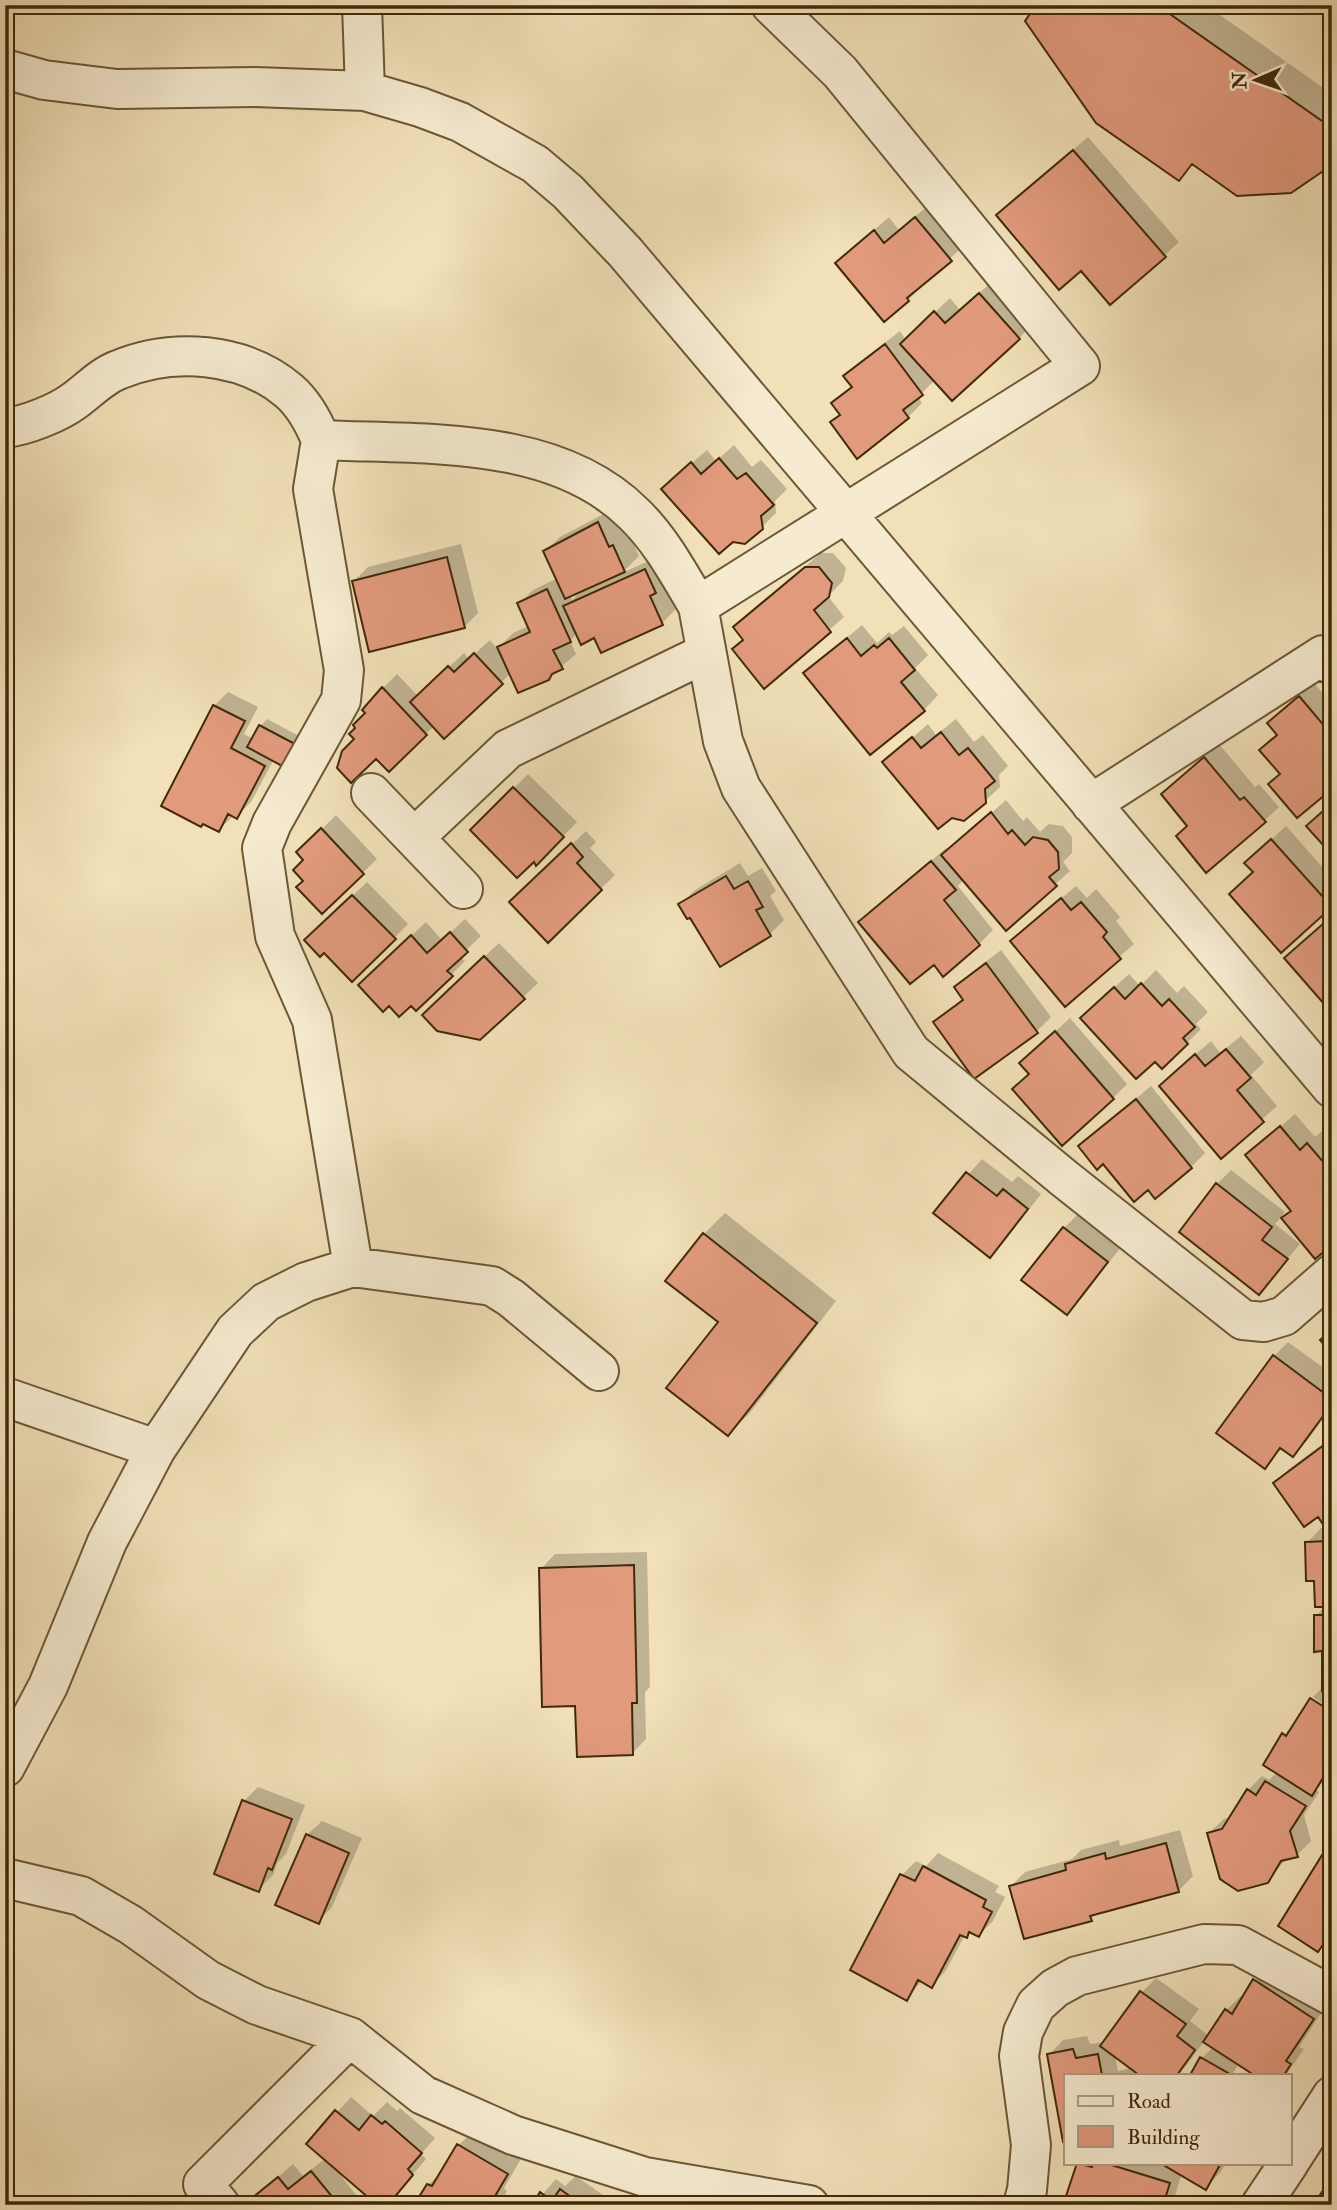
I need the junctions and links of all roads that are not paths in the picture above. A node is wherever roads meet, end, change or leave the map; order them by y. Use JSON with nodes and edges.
{"nodes":[{"id":1,"x":362,"y":5,"type":"edge"},
{"id":2,"x":771,"y":5,"type":"edge"},
{"id":3,"x":5,"y":69,"type":"edge"},
{"id":4,"x":365,"y":91,"type":"junction"},
{"id":5,"x":5,"y":429,"type":"edge"},
{"id":6,"x":321,"y":440,"type":"junction"},
{"id":7,"x":846,"y":513,"type":"junction"},
{"id":8,"x":698,"y":606,"type":"junction"},
{"id":9,"x":706,"y":653,"type":"junction"},
{"id":10,"x":1332,"y":665,"type":"edge"},
{"id":11,"x":371,"y":793,"type":"dead end"},
{"id":12,"x":1091,"y":804,"type":"junction"},
{"id":13,"x":414,"y":838,"type":"junction"},
{"id":14,"x":463,"y":889,"type":"dead end"},
{"id":15,"x":1332,"y":1088,"type":"edge"},
{"id":16,"x":353,"y":1267,"type":"junction"},
{"id":17,"x":1332,"y":1274,"type":"edge"},
{"id":18,"x":598,"y":1371,"type":"dead end"},
{"id":19,"x":5,"y":1397,"type":"edge"},
{"id":20,"x":156,"y":1449,"type":"junction"},
{"id":21,"x":5,"y":1766,"type":"edge"},
{"id":22,"x":5,"y":1878,"type":"edge"},
{"id":23,"x":1332,"y":1996,"type":"edge"},
{"id":24,"x":350,"y":2037,"type":"junction"},
{"id":25,"x":1332,"y":2096,"type":"edge"},
{"id":26,"x":1292,"y":2157,"type":"edge"},
{"id":27,"x":1288,"y":2164,"type":"edge"},
{"id":28,"x":746,"y":2200,"type":"edge"},
{"id":29,"x":220,"y":2205,"type":"edge"},
{"id":30,"x":809,"y":2205,"type":"edge"},
{"id":31,"x":1023,"y":2205,"type":"edge"},
{"id":32,"x":1262,"y":2205,"type":"edge"}],
"edges":[{"from":1,"to":4,"type":"street"},
{"from":2,"to":7,"type":"street"},
{"from":3,"to":4,"type":"street"},
{"from":4,"to":7,"type":"street"},
{"from":5,"to":6,"type":"street"},
{"from":6,"to":8,"type":"street"},
{"from":6,"to":16,"type":"street"},
{"from":7,"to":8,"type":"street"},
{"from":7,"to":12,"type":"street"},
{"from":8,"to":9,"type":"street"},
{"from":9,"to":13,"type":"street"},
{"from":9,"to":17,"type":"street"},
{"from":10,"to":12,"type":"street"},
{"from":11,"to":13,"type":"street"},
{"from":12,"to":15,"type":"street"},
{"from":13,"to":14,"type":"street"},
{"from":16,"to":18,"type":"street"},
{"from":16,"to":20,"type":"street"},
{"from":19,"to":20,"type":"street"},
{"from":20,"to":21,"type":"street"},
{"from":22,"to":24,"type":"street"},
{"from":23,"to":31,"type":"street"},
{"from":24,"to":28,"type":"street"},
{"from":24,"to":29,"type":"street"},
{"from":25,"to":26,"type":"street"},
{"from":27,"to":32,"type":"street"},
{"from":28,"to":30,"type":"street"}]}
